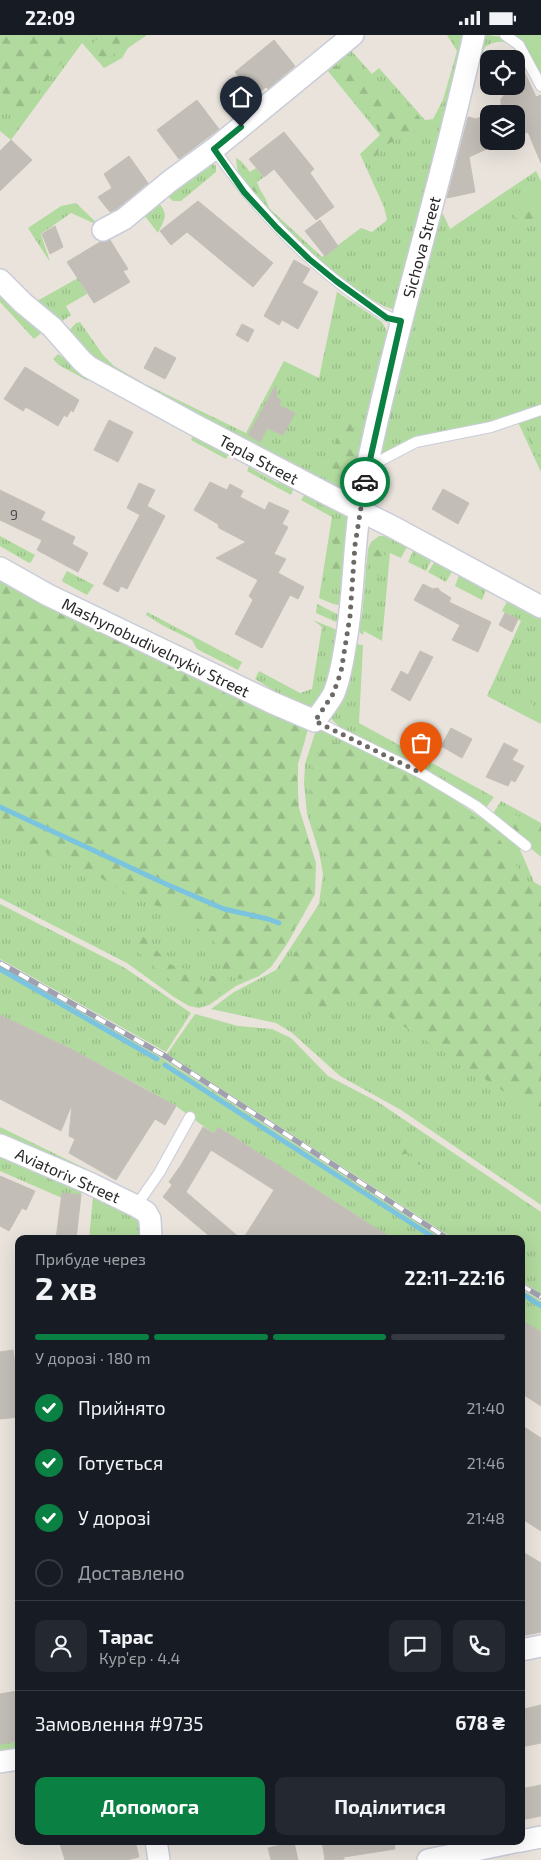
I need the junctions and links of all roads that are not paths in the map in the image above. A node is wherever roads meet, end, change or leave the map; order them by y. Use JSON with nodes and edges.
{"nodes":[{"id":1,"x":353,"y":35,"type":"edge"},
{"id":2,"x":474,"y":35,"type":"edge"},
{"id":3,"x":506,"y":35,"type":"edge"},
{"id":4,"x":541,"y":86,"type":"edge"},
{"id":5,"x":214,"y":149,"type":"junction"},
{"id":6,"x":103,"y":230,"type":"dead end"},
{"id":7,"x":0,"y":280,"type":"edge"},
{"id":8,"x":401,"y":321,"type":"junction"},
{"id":9,"x":541,"y":410,"type":"edge"},
{"id":10,"x":368,"y":468,"type":"junction"},
{"id":11,"x":360,"y":511,"type":"junction"},
{"id":12,"x":0,"y":568,"type":"edge"},
{"id":13,"x":541,"y":607,"type":"edge"},
{"id":14,"x":315,"y":721,"type":"junction"},
{"id":15,"x":526,"y":846,"type":"dead end"},
{"id":16,"x":190,"y":1117,"type":"dead end"},
{"id":17,"x":0,"y":1145,"type":"edge"},
{"id":18,"x":136,"y":1206,"type":"junction"},
{"id":19,"x":151,"y":1235,"type":"edge"},
{"id":20,"x":541,"y":1646,"type":"edge"},
{"id":21,"x":525,"y":1649,"type":"edge"},
{"id":22,"x":15,"y":1760,"type":"edge"},
{"id":23,"x":0,"y":1762,"type":"edge"},
{"id":24,"x":541,"y":1837,"type":"edge"},
{"id":25,"x":525,"y":1840,"type":"edge"},
{"id":26,"x":157,"y":1845,"type":"edge"},
{"id":27,"x":501,"y":1845,"type":"edge"},
{"id":28,"x":159,"y":1860,"type":"edge"},
{"id":29,"x":428,"y":1860,"type":"edge"}],
"edges":[{"from":1,"to":5,"type":"street"},
{"from":2,"to":8,"type":"street","name":"Sichova Street"},
{"from":3,"to":4,"type":"lane"},
{"from":5,"to":6,"type":"street"},
{"from":5,"to":8,"type":"lane"},
{"from":7,"to":11,"type":"street","name":"Tepla Street"},
{"from":8,"to":10,"type":"street","name":"Sichova Street"},
{"from":9,"to":10,"type":"lane"},
{"from":10,"to":11,"type":"street","name":"Sichova Street"},
{"from":11,"to":13,"type":"street","name":"Tepla Street"},
{"from":11,"to":14,"type":"street","name":"Sichova Street"},
{"from":12,"to":14,"type":"street","name":"Mashynobudivelnykiv Street"},
{"from":14,"to":15,"type":"lane"},
{"from":16,"to":18,"type":"lane"},
{"from":17,"to":18,"type":"street","name":"Aviatoriv Street"},
{"from":18,"to":19,"type":"street"},
{"from":20,"to":21,"type":"street"},
{"from":22,"to":23,"type":"street"},
{"from":24,"to":25,"type":"street"},
{"from":26,"to":28,"type":"street"},
{"from":27,"to":29,"type":"street"}]}
